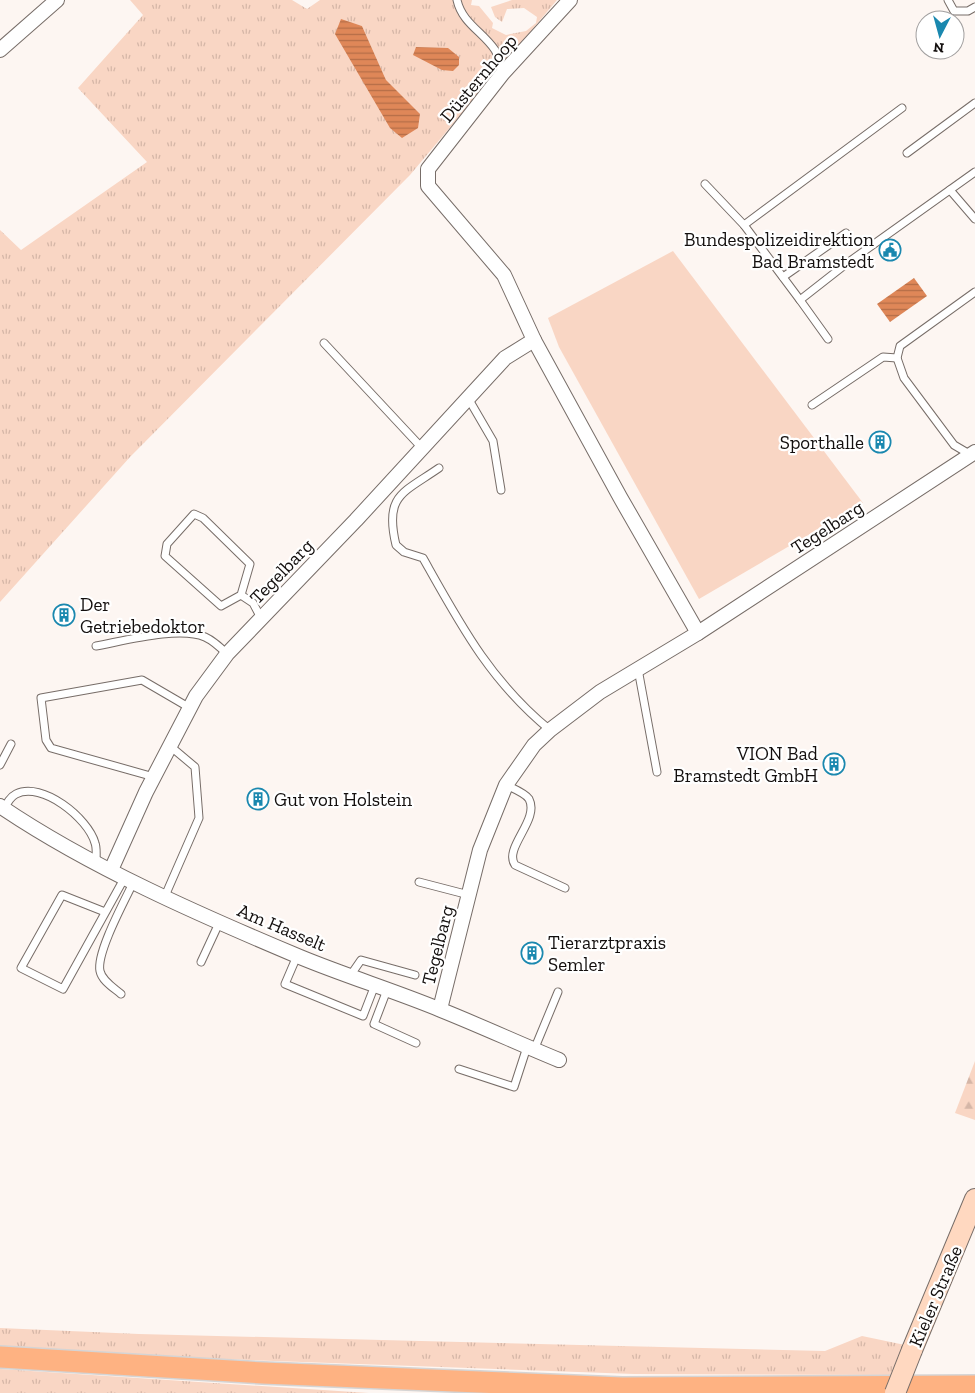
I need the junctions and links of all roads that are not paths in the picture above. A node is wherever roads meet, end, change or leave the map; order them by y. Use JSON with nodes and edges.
{"nodes":[{"id":1,"x":58,"y":0,"type":"edge"},
{"id":2,"x":457,"y":0,"type":"edge"},
{"id":3,"x":948,"y":0,"type":"edge"},
{"id":4,"x":566,"y":2,"type":"edge"},
{"id":5,"x":975,"y":7,"type":"edge"},
{"id":6,"x":0,"y":50,"type":"edge"},
{"id":7,"x":503,"y":73,"type":"junction"},
{"id":8,"x":975,"y":103,"type":"edge"},
{"id":9,"x":902,"y":108,"type":"dead end"},
{"id":10,"x":907,"y":153,"type":"dead end"},
{"id":11,"x":975,"y":172,"type":"edge"},
{"id":12,"x":705,"y":184,"type":"dead end"},
{"id":13,"x":950,"y":190,"type":"junction"},
{"id":14,"x":975,"y":219,"type":"edge"},
{"id":15,"x":744,"y":225,"type":"junction"},
{"id":16,"x":846,"y":233,"type":"dead end"},
{"id":17,"x":783,"y":277,"type":"junction"},
{"id":18,"x":975,"y":292,"type":"edge"},
{"id":19,"x":800,"y":300,"type":"junction"},
{"id":20,"x":828,"y":339,"type":"dead end"},
{"id":21,"x":534,"y":340,"type":"junction"},
{"id":22,"x":324,"y":343,"type":"dead end"},
{"id":23,"x":896,"y":358,"type":"junction"},
{"id":24,"x":468,"y":398,"type":"junction"},
{"id":25,"x":812,"y":405,"type":"dead end"},
{"id":26,"x":422,"y":448,"type":"junction"},
{"id":27,"x":973,"y":454,"type":"edge"},
{"id":28,"x":439,"y":468,"type":"dead end"},
{"id":29,"x":501,"y":490,"type":"dead end"},
{"id":30,"x":241,"y":595,"type":"junction"},
{"id":31,"x":261,"y":618,"type":"junction"},
{"id":32,"x":698,"y":633,"type":"junction"},
{"id":33,"x":96,"y":646,"type":"dead end"},
{"id":34,"x":227,"y":654,"type":"junction"},
{"id":35,"x":638,"y":669,"type":"junction"},
{"id":36,"x":190,"y":708,"type":"junction"},
{"id":37,"x":550,"y":730,"type":"junction"},
{"id":38,"x":11,"y":744,"type":"dead end"},
{"id":39,"x":170,"y":746,"type":"junction"},
{"id":40,"x":0,"y":765,"type":"edge"},
{"id":41,"x":657,"y":772,"type":"dead end"},
{"id":42,"x":154,"y":777,"type":"junction"},
{"id":43,"x":506,"y":785,"type":"junction"},
{"id":44,"x":2,"y":808,"type":"edge"},
{"id":45,"x":96,"y":862,"type":"junction"},
{"id":46,"x":111,"y":870,"type":"junction"},
{"id":47,"x":130,"y":879,"type":"junction"},
{"id":48,"x":419,"y":882,"type":"dead end"},
{"id":49,"x":565,"y":888,"type":"dead end"},
{"id":50,"x":470,"y":895,"type":"junction"},
{"id":51,"x":165,"y":896,"type":"junction"},
{"id":52,"x":105,"y":912,"type":"junction"},
{"id":53,"x":220,"y":921,"type":"junction"},
{"id":54,"x":297,"y":956,"type":"junction"},
{"id":55,"x":201,"y":962,"type":"dead end"},
{"id":56,"x":415,"y":975,"type":"dead end"},
{"id":57,"x":350,"y":976,"type":"junction"},
{"id":58,"x":381,"y":988,"type":"junction"},
{"id":59,"x":558,"y":992,"type":"dead end"},
{"id":60,"x":120,"y":994,"type":"dead end"},
{"id":61,"x":440,"y":1010,"type":"junction"},
{"id":62,"x":416,"y":1043,"type":"dead end"},
{"id":63,"x":530,"y":1048,"type":"junction"},
{"id":64,"x":559,"y":1060,"type":"dead end"},
{"id":65,"x":459,"y":1069,"type":"dead end"},
{"id":66,"x":975,"y":1199,"type":"edge"},
{"id":67,"x":0,"y":1357,"type":"edge"},
{"id":68,"x":975,"y":1386,"type":"edge"},
{"id":69,"x":550,"y":1389,"type":"edge"},
{"id":70,"x":613,"y":1390,"type":"edge"},
{"id":71,"x":895,"y":1393,"type":"edge"}],
"edges":[{"from":1,"to":6,"type":"street"},
{"from":2,"to":7,"type":"lane"},
{"from":3,"to":5,"type":"lane"},
{"from":4,"to":7,"type":"street","name":"Düsternhoop"},
{"from":7,"to":21,"type":"street","name":"Düsternhoop"},
{"from":8,"to":10,"type":"lane"},
{"from":9,"to":15,"type":"lane"},
{"from":11,"to":13,"type":"lane"},
{"from":12,"to":15,"type":"lane"},
{"from":13,"to":14,"type":"lane"},
{"from":13,"to":19,"type":"lane"},
{"from":15,"to":17,"type":"lane"},
{"from":16,"to":17,"type":"lane"},
{"from":17,"to":19,"type":"lane"},
{"from":18,"to":23,"type":"lane"},
{"from":19,"to":20,"type":"lane"},
{"from":21,"to":24,"type":"street","name":"Tegelbarg"},
{"from":21,"to":32,"type":"street"},
{"from":22,"to":26,"type":"lane"},
{"from":23,"to":25,"type":"lane"},
{"from":23,"to":27,"type":"lane"},
{"from":24,"to":26,"type":"street","name":"Tegelbarg"},
{"from":24,"to":29,"type":"lane"},
{"from":26,"to":31,"type":"street","name":"Tegelbarg"},
{"from":27,"to":32,"type":"street","name":"Tegelbarg"},
{"from":28,"to":37,"type":"lane"},
{"from":30,"to":30,"type":"lane"},
{"from":30,"to":31,"type":"lane"},
{"from":31,"to":34,"type":"street","name":"Tegelbarg"},
{"from":32,"to":35,"type":"street","name":"Tegelbarg"},
{"from":33,"to":34,"type":"lane"},
{"from":34,"to":36,"type":"street","name":"Tegelbarg"},
{"from":35,"to":37,"type":"street","name":"Tegelbarg"},
{"from":35,"to":41,"type":"lane"},
{"from":36,"to":39,"type":"street","name":"Tegelbarg"},
{"from":36,"to":42,"type":"lane"},
{"from":37,"to":43,"type":"street","name":"Tegelbarg"},
{"from":38,"to":40,"type":"lane"},
{"from":39,"to":42,"type":"street","name":"Tegelbarg"},
{"from":39,"to":51,"type":"lane"},
{"from":42,"to":46,"type":"street","name":"Tegelbarg"},
{"from":43,"to":49,"type":"lane"},
{"from":43,"to":50,"type":"street","name":"Tegelbarg"},
{"from":44,"to":45,"type":"street","name":"Am Hasselt"},
{"from":44,"to":45,"type":"lane"},
{"from":45,"to":46,"type":"street","name":"Am Hasselt"},
{"from":46,"to":47,"type":"street","name":"Am Hasselt"},
{"from":47,"to":51,"type":"street","name":"Am Hasselt"},
{"from":47,"to":52,"type":"lane"},
{"from":47,"to":60,"type":"lane"},
{"from":48,"to":50,"type":"lane"},
{"from":50,"to":61,"type":"street","name":"Tegelbarg"},
{"from":51,"to":53,"type":"street","name":"Am Hasselt"},
{"from":52,"to":52,"type":"lane"},
{"from":53,"to":54,"type":"street","name":"Am Hasselt"},
{"from":53,"to":55,"type":"lane"},
{"from":54,"to":57,"type":"street","name":"Am Hasselt"},
{"from":54,"to":58,"type":"lane"},
{"from":56,"to":57,"type":"lane"},
{"from":57,"to":58,"type":"street","name":"Am Hasselt"},
{"from":58,"to":61,"type":"street","name":"Am Hasselt"},
{"from":58,"to":62,"type":"lane"},
{"from":59,"to":63,"type":"lane"},
{"from":61,"to":63,"type":"street","name":"Am Hasselt"},
{"from":63,"to":64,"type":"street","name":"Am Hasselt"},
{"from":63,"to":65,"type":"lane"},
{"from":66,"to":71,"type":"street","name":"Kieler Straße","bridge":true},
{"from":67,"to":69,"type":"main road"},
{"from":68,"to":70,"type":"main road"},
{"from":69,"to":70,"type":"main road"}]}
